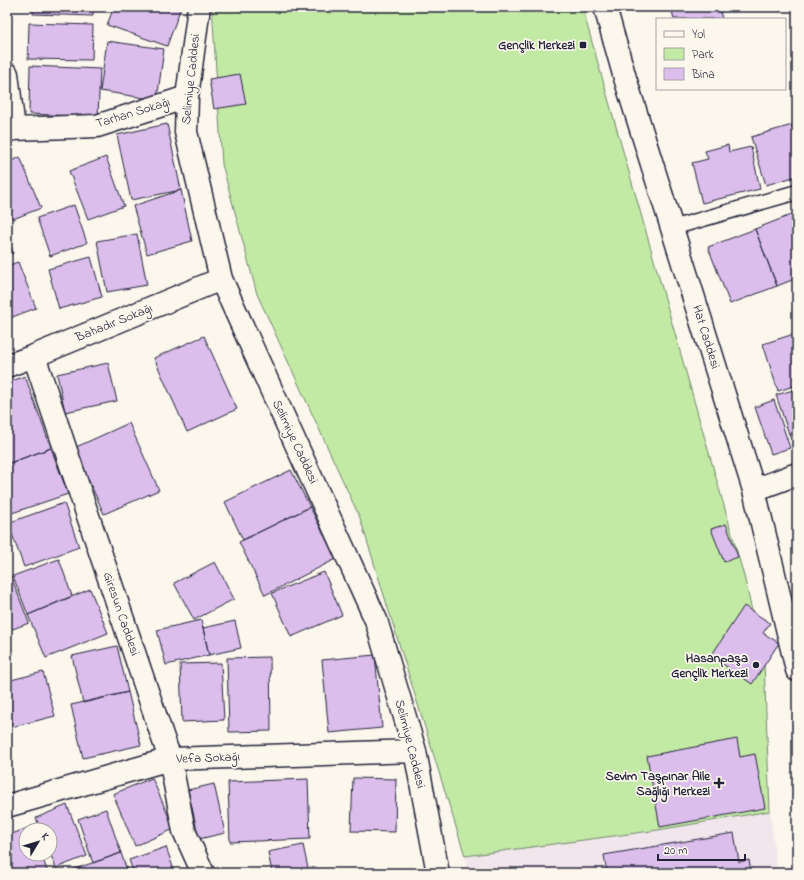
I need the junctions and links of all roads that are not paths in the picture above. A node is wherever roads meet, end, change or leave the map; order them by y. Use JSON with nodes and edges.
{"nodes":[{"id":1,"x":199,"y":7,"type":"edge"},
{"id":2,"x":606,"y":7,"type":"edge"},
{"id":3,"x":7,"y":74,"type":"edge"},
{"id":4,"x":187,"y":97,"type":"junction"},
{"id":5,"x":10,"y":130,"type":"edge"},
{"id":6,"x":797,"y":192,"type":"edge"},
{"id":7,"x":672,"y":228,"type":"junction"},
{"id":8,"x":221,"y":279,"type":"junction"},
{"id":9,"x":34,"y":356,"type":"junction"},
{"id":10,"x":7,"y":366,"type":"edge"},
{"id":11,"x":797,"y":474,"type":"edge"},
{"id":12,"x":754,"y":490,"type":"junction"},
{"id":13,"x":797,"y":670,"type":"edge"},
{"id":14,"x":415,"y":751,"type":"junction"},
{"id":15,"x":170,"y":759,"type":"junction"},
{"id":16,"x":7,"y":806,"type":"edge"},
{"id":17,"x":204,"y":873,"type":"edge"},
{"id":18,"x":438,"y":873,"type":"edge"}],
"edges":[{"from":1,"to":4,"type":"street","name":"Selimiye Caddesi"},
{"from":2,"to":7,"type":"street","name":"Hat Caddesi"},
{"from":3,"to":5,"type":"street"},
{"from":4,"to":5,"type":"street","name":"Tarhan Sokağı"},
{"from":4,"to":8,"type":"street","name":"Selimiye Caddesi"},
{"from":6,"to":7,"type":"lane"},
{"from":7,"to":12,"type":"street","name":"Hat Caddesi"},
{"from":8,"to":9,"type":"street","name":"Bahadır Sokağı"},
{"from":8,"to":14,"type":"street","name":"Selimiye Caddesi"},
{"from":9,"to":10,"type":"street","name":"Bahadır Sokağı"},
{"from":9,"to":15,"type":"street","name":"Giresun Caddesi"},
{"from":11,"to":12,"type":"street"},
{"from":12,"to":13,"type":"street","name":"Hat Caddesi"},
{"from":14,"to":15,"type":"street","name":"Vefa Sokağı"},
{"from":14,"to":18,"type":"street","name":"Selimiye Caddesi"},
{"from":15,"to":16,"type":"street","name":"Vefa Sokağı"},
{"from":15,"to":17,"type":"street","name":"Giresun Caddesi"}]}
